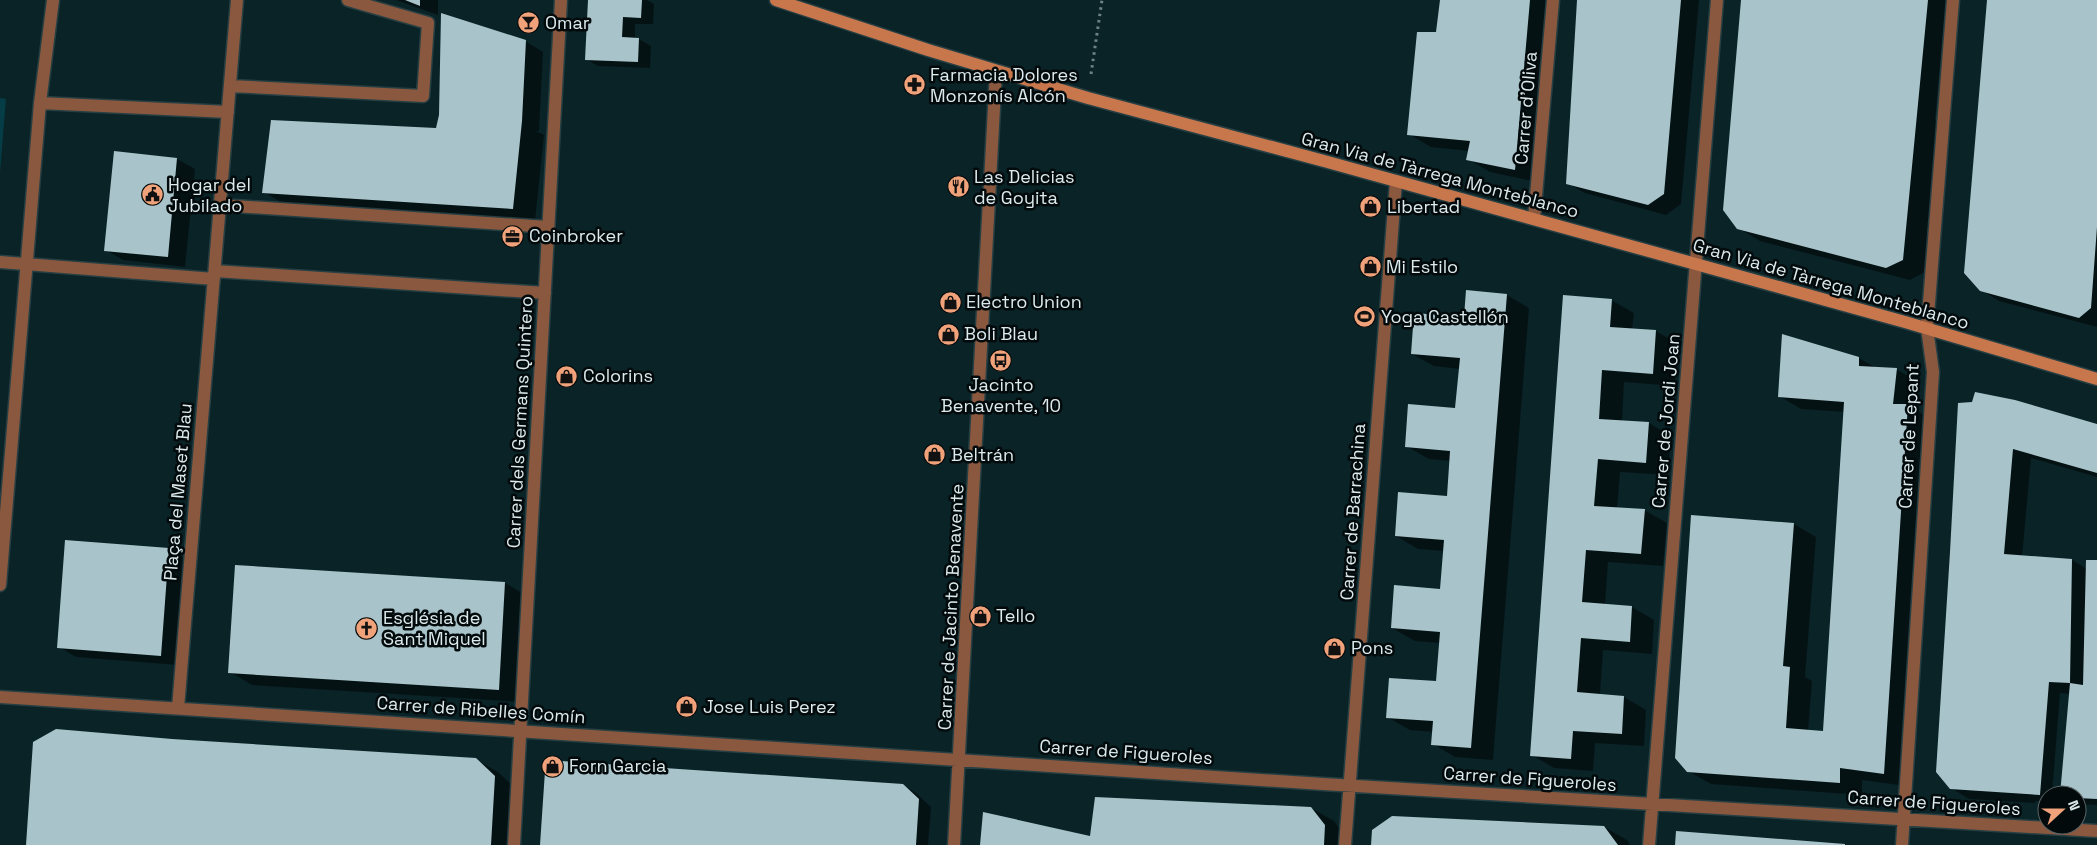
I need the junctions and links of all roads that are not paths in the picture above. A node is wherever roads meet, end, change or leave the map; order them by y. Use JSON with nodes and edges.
{"nodes":[{"id":1,"x":53,"y":0,"type":"edge"},
{"id":2,"x":237,"y":0,"type":"edge"},
{"id":3,"x":348,"y":0,"type":"edge"},
{"id":4,"x":561,"y":0,"type":"edge"},
{"id":5,"x":776,"y":0,"type":"edge"},
{"id":6,"x":1553,"y":0,"type":"edge"},
{"id":7,"x":1717,"y":0,"type":"edge"},
{"id":8,"x":1953,"y":0,"type":"edge"},
{"id":9,"x":996,"y":71,"type":"junction"},
{"id":10,"x":230,"y":86,"type":"junction"},
{"id":11,"x":40,"y":103,"type":"junction"},
{"id":12,"x":228,"y":112,"type":"junction"},
{"id":13,"x":1396,"y":181,"type":"junction"},
{"id":14,"x":220,"y":205,"type":"junction"},
{"id":15,"x":1534,"y":219,"type":"junction"},
{"id":16,"x":548,"y":227,"type":"junction"},
{"id":17,"x":0,"y":262,"type":"edge"},
{"id":18,"x":27,"y":263,"type":"junction"},
{"id":19,"x":1696,"y":264,"type":"junction"},
{"id":20,"x":214,"y":275,"type":"junction"},
{"id":21,"x":545,"y":293,"type":"junction"},
{"id":22,"x":1927,"y":328,"type":"junction"},
{"id":23,"x":2097,"y":379,"type":"edge"},
{"id":24,"x":0,"y":585,"type":"edge"},
{"id":25,"x":0,"y":697,"type":"edge"},
{"id":26,"x":178,"y":708,"type":"junction"},
{"id":27,"x":521,"y":730,"type":"junction"},
{"id":28,"x":960,"y":758,"type":"junction"},
{"id":29,"x":1349,"y":785,"type":"junction"},
{"id":30,"x":1653,"y":804,"type":"junction"},
{"id":31,"x":1904,"y":819,"type":"junction"},
{"id":32,"x":2097,"y":831,"type":"edge"},
{"id":33,"x":514,"y":845,"type":"edge"},
{"id":34,"x":954,"y":845,"type":"edge"},
{"id":35,"x":1344,"y":845,"type":"edge"},
{"id":36,"x":1649,"y":845,"type":"edge"},
{"id":37,"x":1902,"y":845,"type":"edge"}],
"edges":[{"from":1,"to":11,"type":"street"},
{"from":2,"to":10,"type":"street","name":"Plaça del Maset Blau"},
{"from":3,"to":10,"type":"street"},
{"from":4,"to":16,"type":"street","name":"Carrer dels Germans Quintero"},
{"from":5,"to":9,"type":"street","name":"Gran Via de Tàrrega Monteblanco"},
{"from":6,"to":15,"type":"street","name":"Carrer d'Oliva"},
{"from":7,"to":19,"type":"street","name":"Carrer de Jordi Joan"},
{"from":8,"to":22,"type":"street","name":"Carrer de Lepant"},
{"from":9,"to":13,"type":"street","name":"Gran Via de Tàrrega Monteblanco"},
{"from":9,"to":28,"type":"street","name":"Carrer de Jacinto Benavente"},
{"from":10,"to":12,"type":"street","name":"Plaça del Maset Blau"},
{"from":11,"to":12,"type":"street"},
{"from":11,"to":18,"type":"street"},
{"from":12,"to":14,"type":"street","name":"Plaça del Maset Blau"},
{"from":13,"to":15,"type":"street","name":"Gran Via de Tàrrega Monteblanco"},
{"from":13,"to":29,"type":"street","name":"Carrer de Barrachina"},
{"from":14,"to":16,"type":"street"},
{"from":14,"to":20,"type":"street","name":"Plaça del Maset Blau"},
{"from":15,"to":19,"type":"street","name":"Gran Via de Tàrrega Monteblanco"},
{"from":16,"to":21,"type":"street","name":"Carrer dels Germans Quintero"},
{"from":17,"to":18,"type":"street"},
{"from":18,"to":20,"type":"street"},
{"from":18,"to":24,"type":"street"},
{"from":19,"to":22,"type":"street","name":"Gran Via de Tàrrega Monteblanco"},
{"from":19,"to":30,"type":"street","name":"Carrer de Jordi Joan"},
{"from":20,"to":21,"type":"street"},
{"from":20,"to":26,"type":"street","name":"Plaça del Maset Blau"},
{"from":21,"to":27,"type":"street","name":"Carrer dels Germans Quintero"},
{"from":22,"to":23,"type":"street","name":"Gran Via de Tàrrega Monteblanco"},
{"from":22,"to":31,"type":"street","name":"Carrer de Lepant"},
{"from":25,"to":26,"type":"street","name":"Carrer de Ribelles Comín"},
{"from":26,"to":27,"type":"street","name":"Carrer de Ribelles Comín"},
{"from":27,"to":28,"type":"street","name":"Carrer de Ribelles Comín"},
{"from":27,"to":33,"type":"street","name":"Carrer dels Germans Quintero"},
{"from":28,"to":29,"type":"street","name":"Carrer de Figueroles"},
{"from":28,"to":34,"type":"street","name":"Carrer de Jacinto Benavente"},
{"from":29,"to":30,"type":"street","name":"Carrer de Figueroles"},
{"from":29,"to":35,"type":"street","name":"Carrer de Barrachina"},
{"from":30,"to":31,"type":"street","name":"Carrer de Figueroles"},
{"from":30,"to":36,"type":"street","name":"Carrer de Jordi Joan"},
{"from":31,"to":32,"type":"street","name":"Carrer de Figueroles"},
{"from":31,"to":37,"type":"street","name":"Carrer de Lepant"}]}
